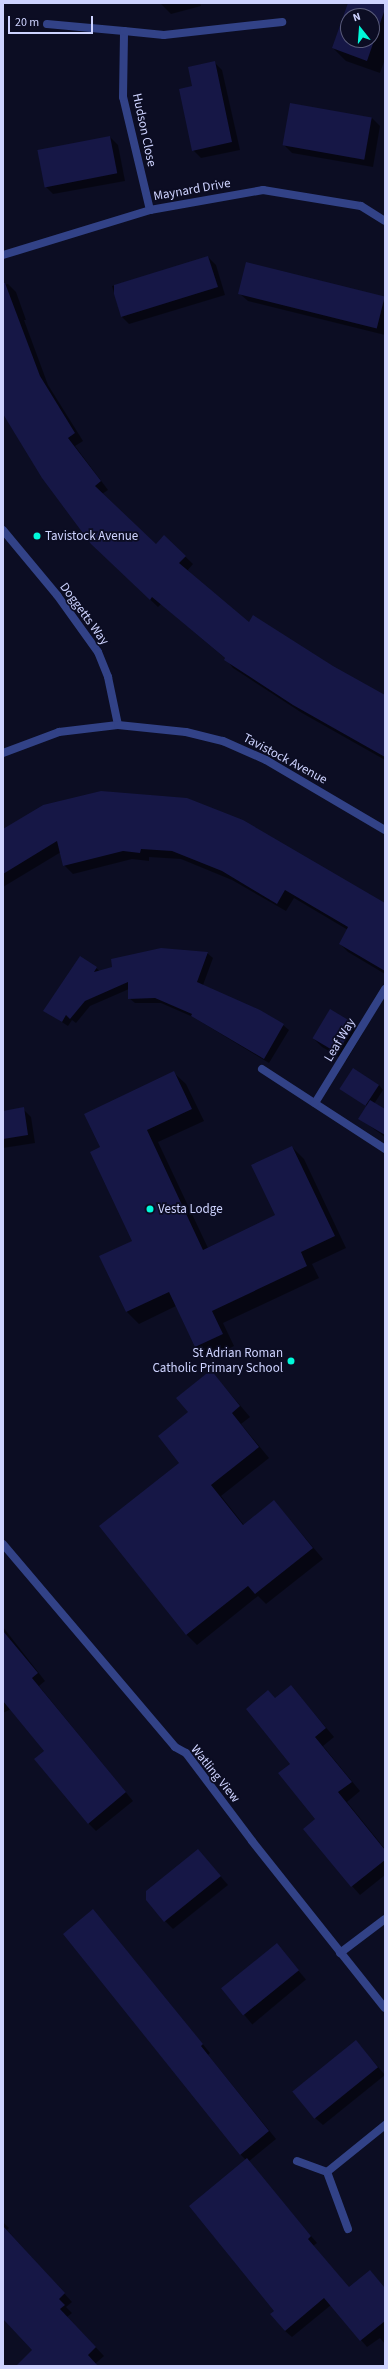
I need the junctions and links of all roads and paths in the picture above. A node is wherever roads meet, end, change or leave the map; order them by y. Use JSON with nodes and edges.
{"nodes":[{"id":1,"x":282,"y":22,"type":"dead end"},
{"id":2,"x":47,"y":24,"type":"dead end"},
{"id":3,"x":124,"y":31,"type":"junction"},
{"id":4,"x":150,"y":210,"type":"junction"},
{"id":5,"x":385,"y":221,"type":"edge"},
{"id":6,"x":3,"y":255,"type":"edge"},
{"id":7,"x":3,"y":530,"type":"edge"},
{"id":8,"x":118,"y":725,"type":"junction"},
{"id":9,"x":3,"y":753,"type":"edge"},
{"id":10,"x":385,"y":830,"type":"edge"},
{"id":11,"x":385,"y":989,"type":"edge"},
{"id":12,"x":262,"y":1069,"type":"dead end"},
{"id":13,"x":315,"y":1103,"type":"junction"},
{"id":14,"x":385,"y":1148,"type":"edge"},
{"id":15,"x":3,"y":1544,"type":"edge"},
{"id":16,"x":385,"y":1919,"type":"edge"},
{"id":17,"x":340,"y":1953,"type":"junction"},
{"id":18,"x":385,"y":2008,"type":"edge"},
{"id":19,"x":385,"y":2124,"type":"edge"},
{"id":20,"x":297,"y":2161,"type":"dead end"},
{"id":21,"x":327,"y":2172,"type":"junction"},
{"id":22,"x":348,"y":2228,"type":"dead end"}],
"edges":[{"from":1,"to":3,"type":"street"},
{"from":2,"to":3,"type":"street"},
{"from":3,"to":4,"type":"street","name":"Hudson Close"},
{"from":4,"to":5,"type":"street","name":"Maynard Drive"},
{"from":4,"to":6,"type":"street","name":"Maynard Drive"},
{"from":7,"to":8,"type":"street","name":"Doggetts Way"},
{"from":8,"to":9,"type":"street","name":"Tavistock Avenue"},
{"from":8,"to":10,"type":"street","name":"Tavistock Avenue"},
{"from":11,"to":13,"type":"street","name":"Leaf Way"},
{"from":12,"to":13,"type":"street"},
{"from":13,"to":14,"type":"street"},
{"from":15,"to":17,"type":"street","name":"Watling View"},
{"from":16,"to":17,"type":"street"},
{"from":17,"to":18,"type":"street","name":"Watling View"},
{"from":19,"to":21,"type":"street"},
{"from":20,"to":21,"type":"street"},
{"from":21,"to":22,"type":"street"}]}
